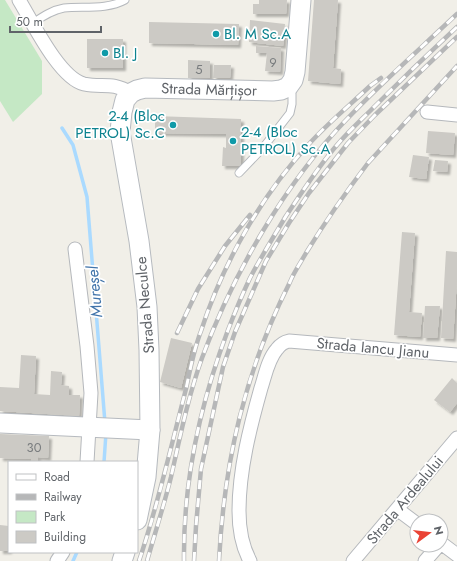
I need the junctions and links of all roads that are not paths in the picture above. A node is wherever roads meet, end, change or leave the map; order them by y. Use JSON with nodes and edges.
{"nodes":[{"id":1,"x":19,"y":0,"type":"edge"},
{"id":2,"x":125,"y":0,"type":"edge"},
{"id":3,"x":302,"y":0,"type":"edge"},
{"id":4,"x":33,"y":23,"type":"junction"},
{"id":5,"x":288,"y":87,"type":"junction"},
{"id":6,"x":131,"y":94,"type":"junction"},
{"id":7,"x":427,"y":112,"type":"dead end"},
{"id":8,"x":457,"y":115,"type":"edge"},
{"id":9,"x":239,"y":173,"type":"dead end"},
{"id":10,"x":75,"y":249,"type":"dead end"},
{"id":11,"x":457,"y":355,"type":"edge"},
{"id":12,"x":0,"y":423,"type":"edge"},
{"id":13,"x":90,"y":427,"type":"junction"},
{"id":14,"x":150,"y":430,"type":"junction"},
{"id":15,"x":457,"y":438,"type":"edge"},
{"id":16,"x":87,"y":461,"type":"edge"},
{"id":17,"x":397,"y":509,"type":"junction"},
{"id":18,"x":138,"y":515,"type":"edge"},
{"id":19,"x":409,"y":518,"type":"edge"},
{"id":20,"x":63,"y":553,"type":"edge"},
{"id":21,"x":432,"y":553,"type":"edge"},
{"id":22,"x":57,"y":561,"type":"edge"},
{"id":23,"x":250,"y":561,"type":"edge"},
{"id":24,"x":354,"y":561,"type":"edge"},
{"id":25,"x":425,"y":561,"type":"edge"}],
"edges":[{"from":1,"to":4,"type":"street"},
{"from":2,"to":4,"type":"lane"},
{"from":3,"to":5,"type":"street"},
{"from":4,"to":6,"type":"street"},
{"from":5,"to":6,"type":"street","name":"Strada Mărțișor"},
{"from":5,"to":9,"type":"lane"},
{"from":6,"to":14,"type":"street","name":"Strada Neculce"},
{"from":7,"to":8,"type":"street"},
{"from":10,"to":13,"type":"street"},
{"from":11,"to":23,"type":"street","name":"Strada Iancu Jianu"},
{"from":12,"to":13,"type":"street"},
{"from":13,"to":14,"type":"street"},
{"from":13,"to":16,"type":"street"},
{"from":14,"to":18,"type":"street","name":"Strada Neculce"},
{"from":15,"to":17,"type":"street","name":"Strada Ardealului"},
{"from":17,"to":19,"type":"street"},
{"from":17,"to":24,"type":"street","name":"Strada Ardealului"},
{"from":20,"to":22,"type":"street"},
{"from":21,"to":25,"type":"street"}]}
